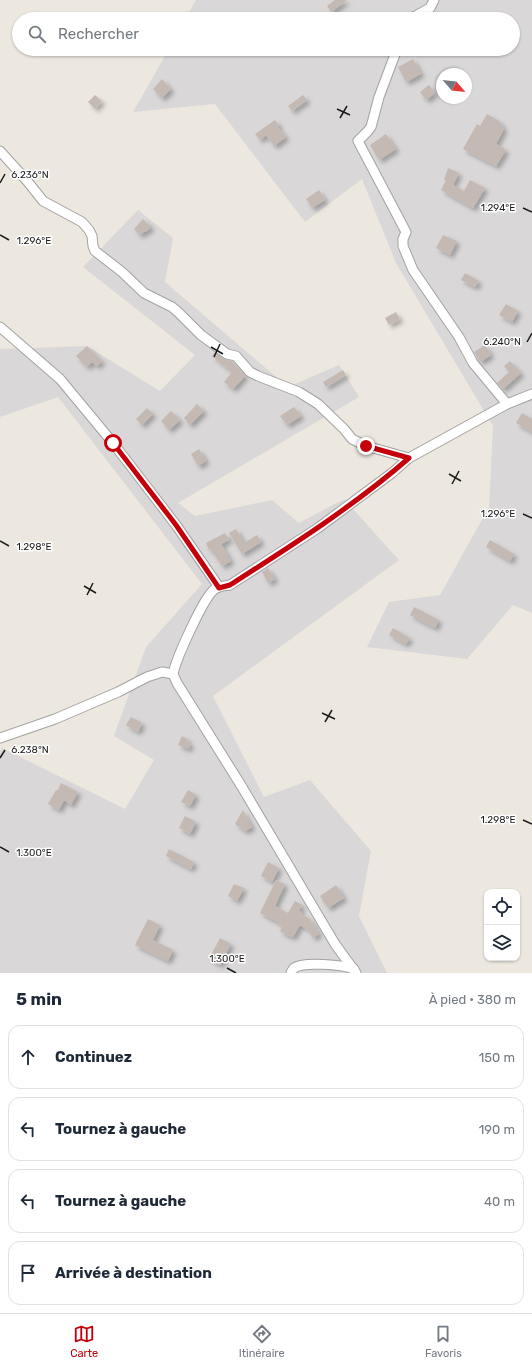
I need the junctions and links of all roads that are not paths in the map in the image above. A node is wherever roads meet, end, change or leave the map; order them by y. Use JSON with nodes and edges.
{"nodes":[{"id":1,"x":434,"y":0,"type":"edge"},
{"id":2,"x":423,"y":12,"type":"edge"},
{"id":3,"x":394,"y":56,"type":"edge"},
{"id":4,"x":0,"y":151,"type":"edge"},
{"id":5,"x":0,"y":327,"type":"edge"},
{"id":6,"x":532,"y":394,"type":"edge"},
{"id":7,"x":507,"y":404,"type":"junction"},
{"id":8,"x":409,"y":458,"type":"junction"},
{"id":9,"x":219,"y":588,"type":"junction"},
{"id":10,"x":172,"y":674,"type":"junction"},
{"id":11,"x":0,"y":738,"type":"edge"},
{"id":12,"x":355,"y":971,"type":"edge"},
{"id":13,"x":291,"y":973,"type":"edge"}],
"edges":[{"from":1,"to":2,"type":"street"},
{"from":3,"to":7,"type":"street"},
{"from":4,"to":8,"type":"street"},
{"from":5,"to":9,"type":"street"},
{"from":6,"to":7,"type":"street"},
{"from":7,"to":8,"type":"street"},
{"from":8,"to":9,"type":"street"},
{"from":9,"to":10,"type":"street"},
{"from":10,"to":11,"type":"street"},
{"from":10,"to":12,"type":"street"},
{"from":12,"to":13,"type":"street"}]}
